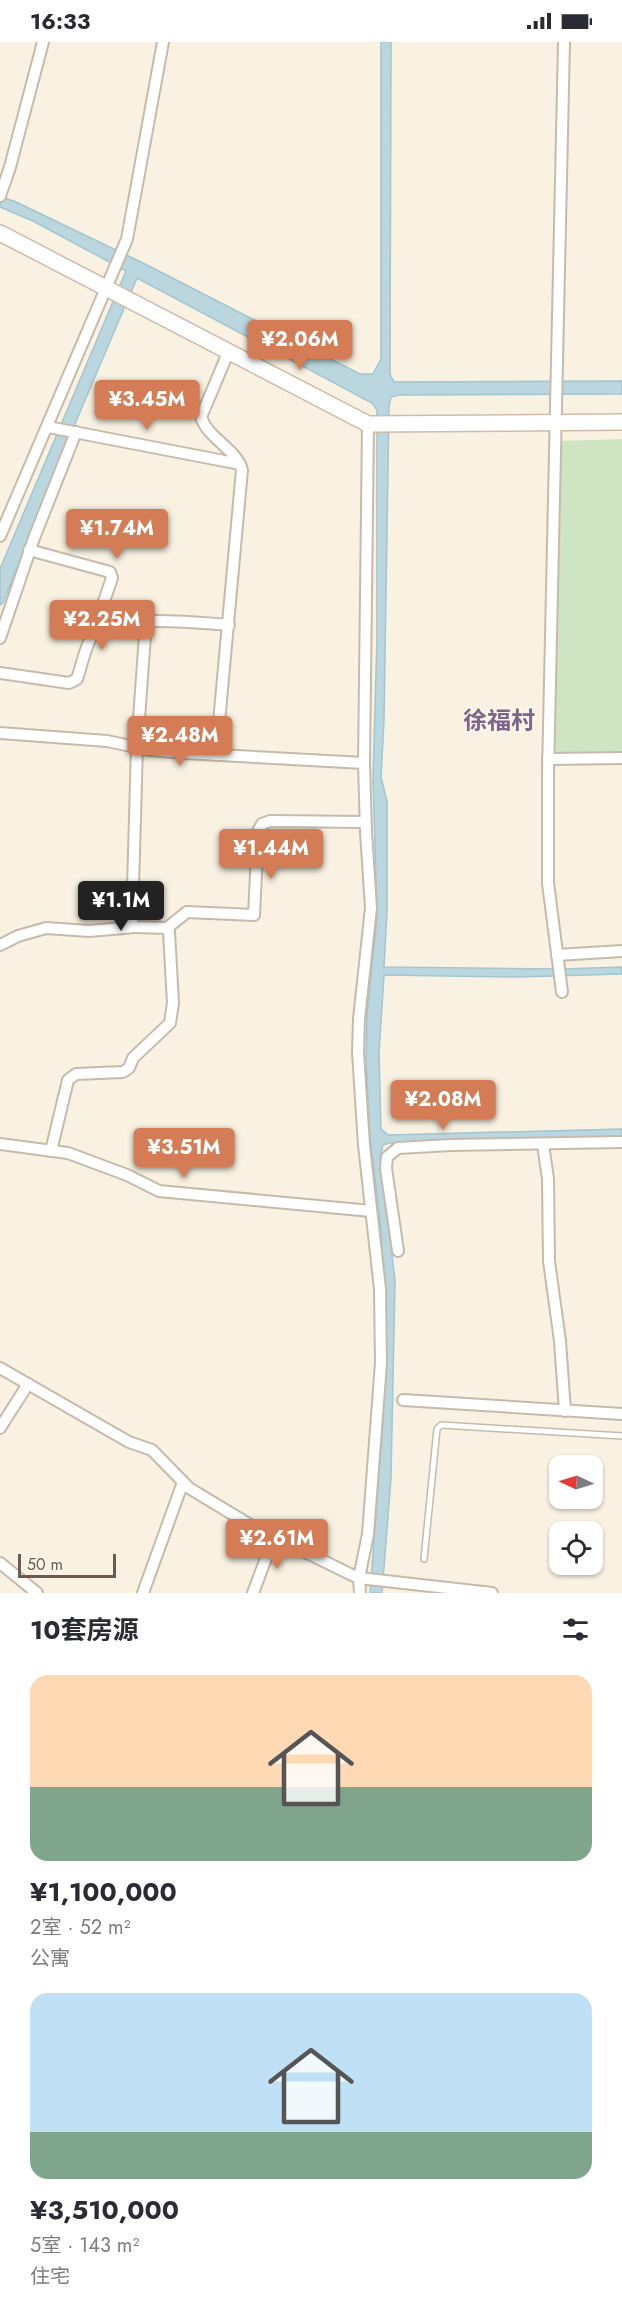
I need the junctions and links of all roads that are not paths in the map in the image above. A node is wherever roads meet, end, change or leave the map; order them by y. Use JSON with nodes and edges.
{"nodes":[{"id":1,"x":43,"y":42,"type":"edge"},
{"id":2,"x":163,"y":42,"type":"edge"},
{"id":3,"x":564,"y":42,"type":"edge"},
{"id":4,"x":1,"y":189,"type":"edge"},
{"id":5,"x":0,"y":233,"type":"edge"},
{"id":6,"x":107,"y":290,"type":"junction"},
{"id":7,"x":228,"y":353,"type":"junction"},
{"id":8,"x":556,"y":422,"type":"junction"},
{"id":9,"x":622,"y":422,"type":"edge"},
{"id":10,"x":368,"y":423,"type":"junction"},
{"id":11,"x":48,"y":427,"type":"junction"},
{"id":12,"x":76,"y":432,"type":"junction"},
{"id":13,"x":240,"y":464,"type":"junction"},
{"id":14,"x":0,"y":536,"type":"edge"},
{"id":15,"x":29,"y":550,"type":"junction"},
{"id":16,"x":146,"y":621,"type":"junction"},
{"id":17,"x":229,"y":625,"type":"junction"},
{"id":18,"x":92,"y":636,"type":"junction"},
{"id":19,"x":0,"y":638,"type":"edge"},
{"id":20,"x":0,"y":673,"type":"edge"},
{"id":21,"x":0,"y":733,"type":"edge"},
{"id":22,"x":137,"y":746,"type":"junction"},
{"id":23,"x":216,"y":755,"type":"junction"},
{"id":24,"x":622,"y":758,"type":"edge"},
{"id":25,"x":548,"y":759,"type":"junction"},
{"id":26,"x":364,"y":763,"type":"junction"},
{"id":27,"x":365,"y":822,"type":"junction"},
{"id":28,"x":135,"y":927,"type":"junction"},
{"id":29,"x":167,"y":928,"type":"junction"},
{"id":30,"x":0,"y":945,"type":"edge"},
{"id":31,"x":622,"y":951,"type":"edge"},
{"id":32,"x":557,"y":955,"type":"junction"},
{"id":33,"x":562,"y":992,"type":"dead end"},
{"id":34,"x":622,"y":1142,"type":"edge"},
{"id":35,"x":0,"y":1144,"type":"edge"},
{"id":36,"x":543,"y":1144,"type":"junction"},
{"id":37,"x":51,"y":1151,"type":"junction"},
{"id":38,"x":371,"y":1211,"type":"junction"},
{"id":39,"x":398,"y":1251,"type":"dead end"},
{"id":40,"x":0,"y":1368,"type":"edge"},
{"id":41,"x":28,"y":1384,"type":"junction"},
{"id":42,"x":403,"y":1400,"type":"dead end"},
{"id":43,"x":566,"y":1410,"type":"junction"},
{"id":44,"x":622,"y":1414,"type":"edge"},
{"id":45,"x":0,"y":1428,"type":"edge"},
{"id":46,"x":622,"y":1436,"type":"edge"},
{"id":47,"x":183,"y":1482,"type":"junction"},
{"id":48,"x":274,"y":1537,"type":"junction"},
{"id":49,"x":424,"y":1559,"type":"dead end"},
{"id":50,"x":0,"y":1563,"type":"edge"},
{"id":51,"x":359,"y":1578,"type":"junction"},
{"id":52,"x":37,"y":1593,"type":"edge"},
{"id":53,"x":143,"y":1593,"type":"edge"},
{"id":54,"x":253,"y":1593,"type":"edge"},
{"id":55,"x":360,"y":1593,"type":"edge"},
{"id":56,"x":492,"y":1593,"type":"edge"}],
"edges":[{"from":1,"to":4,"type":"street"},
{"from":2,"to":6,"type":"street"},
{"from":3,"to":8,"type":"street"},
{"from":5,"to":6,"type":"street"},
{"from":6,"to":7,"type":"street"},
{"from":6,"to":11,"type":"street"},
{"from":7,"to":10,"type":"street"},
{"from":7,"to":13,"type":"street"},
{"from":8,"to":9,"type":"street"},
{"from":8,"to":10,"type":"street"},
{"from":8,"to":25,"type":"street"},
{"from":10,"to":26,"type":"street"},
{"from":11,"to":12,"type":"street"},
{"from":11,"to":14,"type":"street"},
{"from":12,"to":13,"type":"street"},
{"from":12,"to":15,"type":"street"},
{"from":13,"to":17,"type":"street"},
{"from":15,"to":18,"type":"street"},
{"from":15,"to":19,"type":"street"},
{"from":16,"to":17,"type":"street"},
{"from":16,"to":18,"type":"street"},
{"from":16,"to":22,"type":"street"},
{"from":17,"to":23,"type":"street"},
{"from":18,"to":20,"type":"street"},
{"from":21,"to":22,"type":"street"},
{"from":22,"to":23,"type":"street"},
{"from":22,"to":28,"type":"street"},
{"from":23,"to":26,"type":"street"},
{"from":24,"to":25,"type":"street"},
{"from":25,"to":32,"type":"street"},
{"from":26,"to":27,"type":"street"},
{"from":27,"to":29,"type":"street"},
{"from":27,"to":38,"type":"street"},
{"from":28,"to":29,"type":"street"},
{"from":28,"to":30,"type":"street"},
{"from":29,"to":37,"type":"street"},
{"from":31,"to":32,"type":"street"},
{"from":32,"to":33,"type":"street"},
{"from":34,"to":36,"type":"street"},
{"from":35,"to":37,"type":"street"},
{"from":36,"to":39,"type":"street"},
{"from":36,"to":43,"type":"street"},
{"from":37,"to":38,"type":"street"},
{"from":38,"to":51,"type":"street"},
{"from":40,"to":41,"type":"street"},
{"from":41,"to":45,"type":"street"},
{"from":41,"to":47,"type":"street"},
{"from":42,"to":43,"type":"street"},
{"from":43,"to":44,"type":"street"},
{"from":46,"to":49,"type":"lane"},
{"from":47,"to":48,"type":"street"},
{"from":47,"to":53,"type":"street"},
{"from":48,"to":51,"type":"street"},
{"from":48,"to":54,"type":"street"},
{"from":50,"to":52,"type":"street"},
{"from":51,"to":55,"type":"street"},
{"from":51,"to":56,"type":"street"}]}
